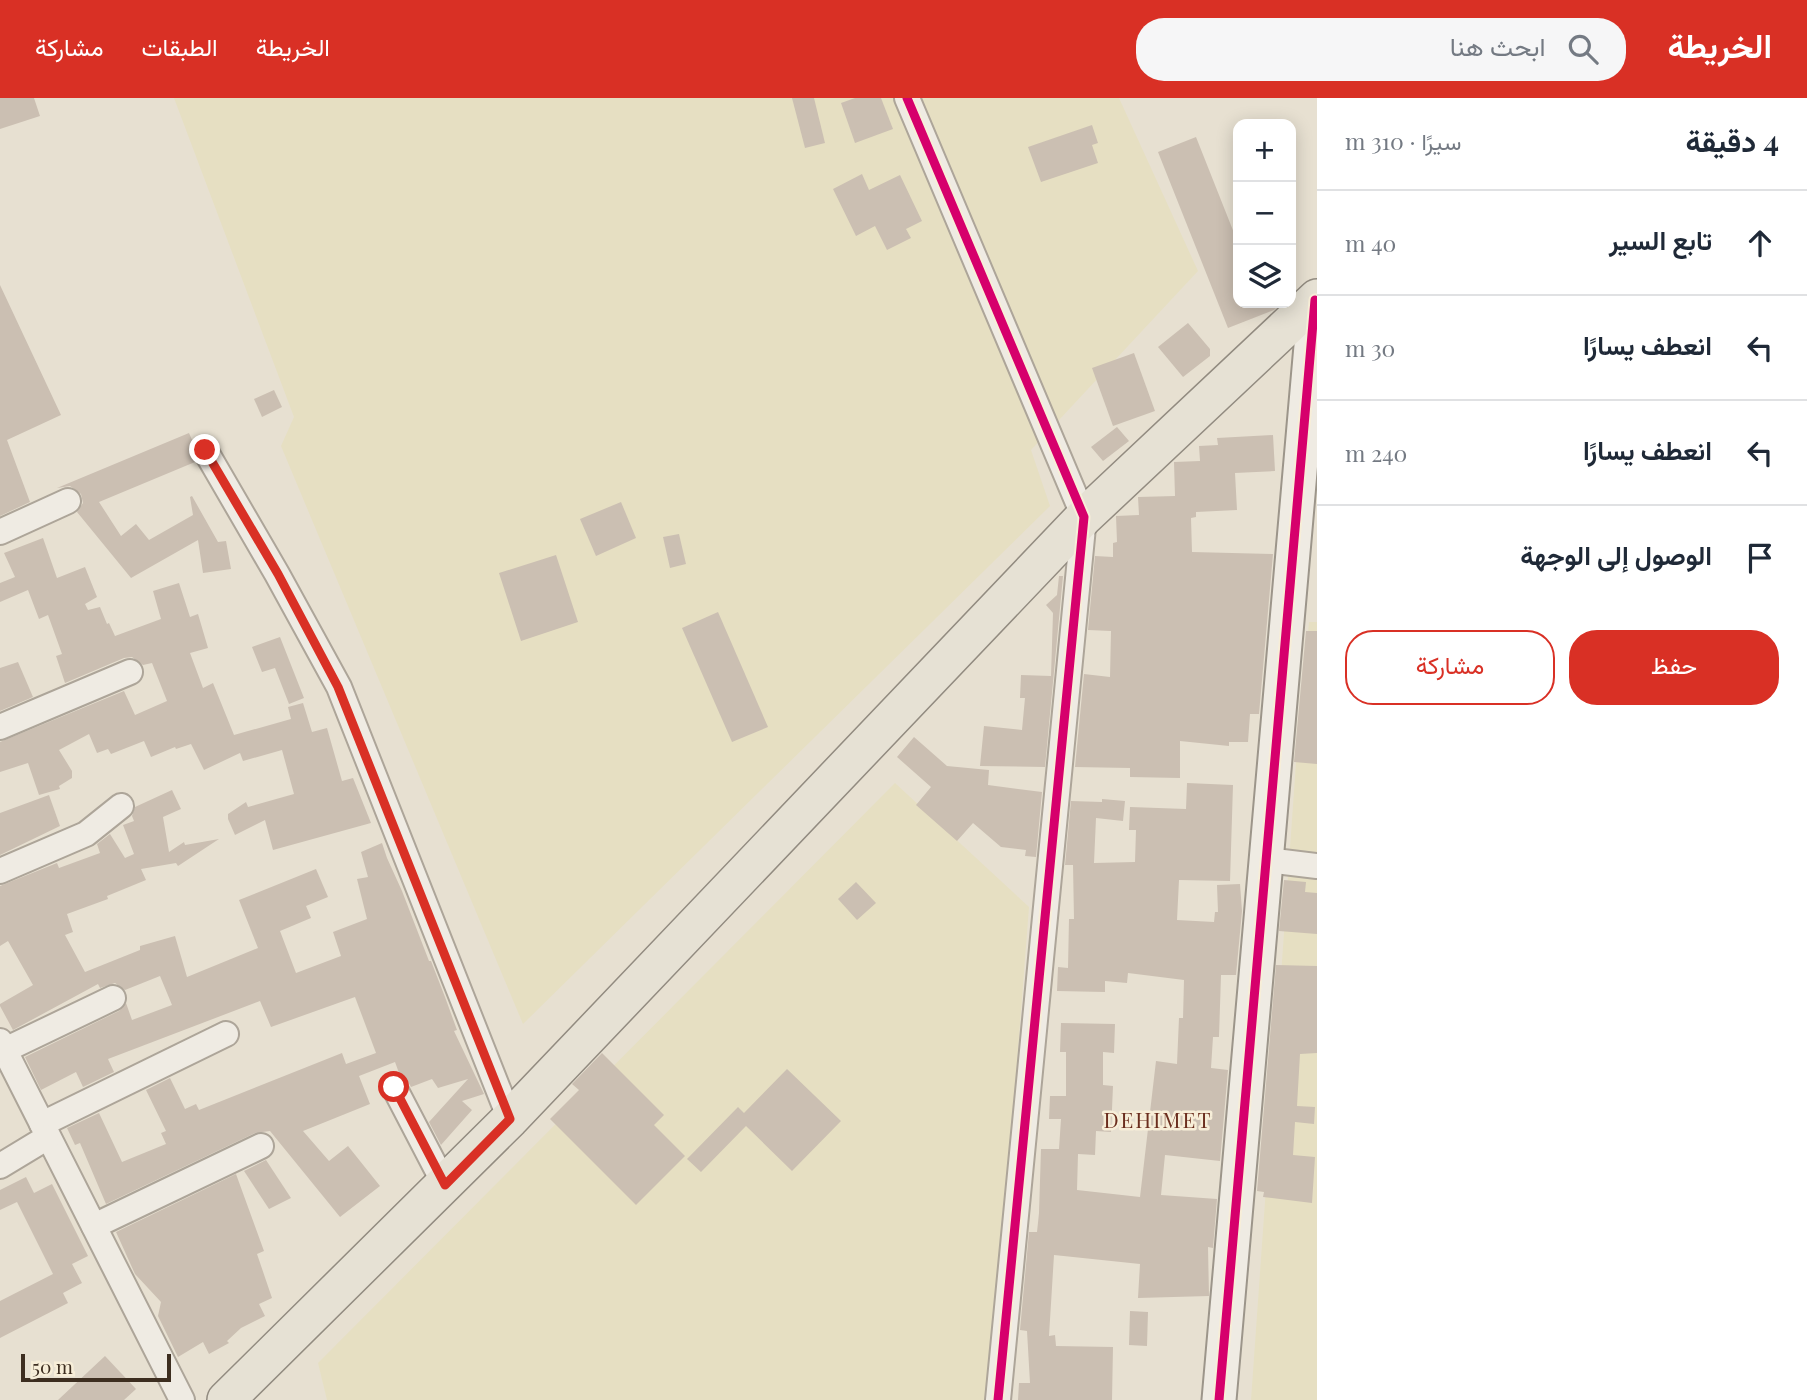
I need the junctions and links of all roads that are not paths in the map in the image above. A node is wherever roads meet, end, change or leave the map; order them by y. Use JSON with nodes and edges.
{"nodes":[{"id":1,"x":907,"y":98,"type":"edge"},
{"id":2,"x":1316,"y":299,"type":"edge"},
{"id":3,"x":205,"y":450,"type":"dead end"},
{"id":4,"x":68,"y":501,"type":"dead end"},
{"id":5,"x":1084,"y":517,"type":"junction"},
{"id":6,"x":0,"y":533,"type":"edge"},
{"id":7,"x":130,"y":672,"type":"dead end"},
{"id":8,"x":0,"y":727,"type":"edge"},
{"id":9,"x":121,"y":806,"type":"dead end"},
{"id":10,"x":1267,"y":860,"type":"junction"},
{"id":11,"x":1317,"y":866,"type":"edge"},
{"id":12,"x":0,"y":871,"type":"edge"},
{"id":13,"x":113,"y":998,"type":"dead end"},
{"id":14,"x":226,"y":1034,"type":"dead end"},
{"id":15,"x":2,"y":1046,"type":"edge"},
{"id":16,"x":394,"y":1087,"type":"dead end"},
{"id":17,"x":510,"y":1119,"type":"junction"},
{"id":18,"x":45,"y":1130,"type":"junction"},
{"id":19,"x":261,"y":1146,"type":"dead end"},
{"id":20,"x":0,"y":1166,"type":"edge"},
{"id":21,"x":445,"y":1185,"type":"junction"},
{"id":22,"x":94,"y":1226,"type":"junction"},
{"id":23,"x":182,"y":1400,"type":"edge"},
{"id":24,"x":226,"y":1400,"type":"edge"},
{"id":25,"x":998,"y":1400,"type":"edge"},
{"id":26,"x":1219,"y":1400,"type":"edge"}],
"edges":[{"from":1,"to":5,"type":"street"},
{"from":2,"to":5,"type":"main road"},
{"from":2,"to":10,"type":"street"},
{"from":3,"to":17,"type":"street"},
{"from":4,"to":6,"type":"street"},
{"from":5,"to":17,"type":"main road"},
{"from":5,"to":25,"type":"street"},
{"from":7,"to":8,"type":"street"},
{"from":9,"to":12,"type":"street"},
{"from":10,"to":11,"type":"street"},
{"from":10,"to":26,"type":"street"},
{"from":13,"to":15,"type":"street"},
{"from":14,"to":18,"type":"street"},
{"from":15,"to":18,"type":"street"},
{"from":16,"to":21,"type":"street"},
{"from":17,"to":21,"type":"main road"},
{"from":18,"to":20,"type":"street"},
{"from":18,"to":22,"type":"street"},
{"from":19,"to":22,"type":"street"},
{"from":21,"to":24,"type":"main road"},
{"from":22,"to":23,"type":"street"}]}
